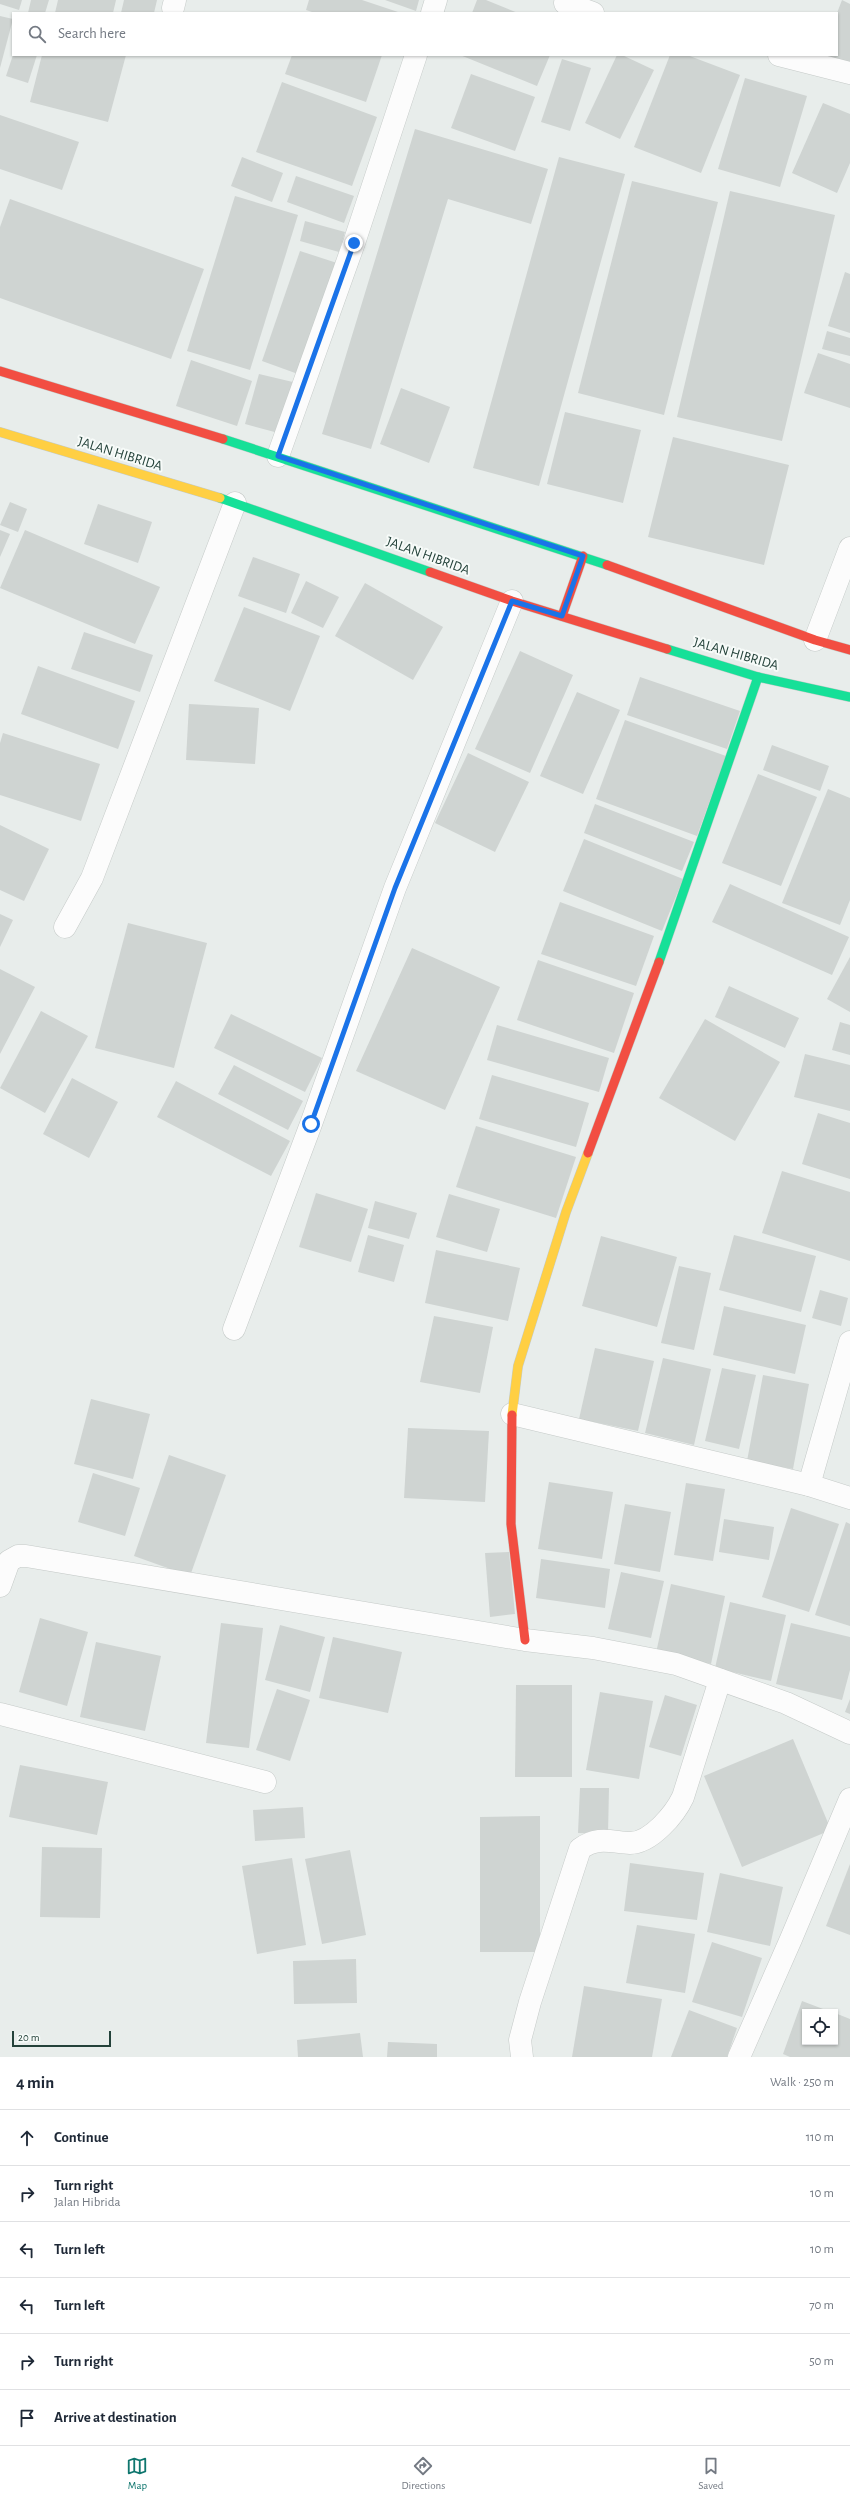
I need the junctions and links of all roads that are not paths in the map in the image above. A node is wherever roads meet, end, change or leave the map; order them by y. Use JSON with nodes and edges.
{"nodes":[{"id":1,"x":436,"y":0,"type":"edge"},
{"id":2,"x":566,"y":3,"type":"dead end"},
{"id":3,"x":432,"y":12,"type":"edge"},
{"id":4,"x":590,"y":12,"type":"edge"},
{"id":5,"x":416,"y":56,"type":"edge"},
{"id":6,"x":783,"y":56,"type":"edge"},
{"id":7,"x":850,"y":73,"type":"edge"},
{"id":8,"x":0,"y":371,"type":"edge"},
{"id":9,"x":0,"y":432,"type":"edge"},
{"id":10,"x":278,"y":456,"type":"junction"},
{"id":11,"x":235,"y":503,"type":"junction"},
{"id":12,"x":850,"y":548,"type":"edge"},
{"id":13,"x":583,"y":556,"type":"junction"},
{"id":14,"x":512,"y":601,"type":"junction"},
{"id":15,"x":562,"y":616,"type":"junction"},
{"id":16,"x":815,"y":640,"type":"junction"},
{"id":17,"x":850,"y":650,"type":"edge"},
{"id":18,"x":758,"y":677,"type":"junction"},
{"id":19,"x":850,"y":697,"type":"edge"},
{"id":20,"x":65,"y":927,"type":"dead end"},
{"id":21,"x":234,"y":1329,"type":"dead end"},
{"id":22,"x":850,"y":1342,"type":"edge"},
{"id":23,"x":512,"y":1414,"type":"junction"},
{"id":24,"x":809,"y":1485,"type":"junction"},
{"id":25,"x":850,"y":1498,"type":"edge"},
{"id":26,"x":0,"y":1586,"type":"edge"},
{"id":27,"x":525,"y":1640,"type":"junction"},
{"id":28,"x":720,"y":1680,"type":"junction"},
{"id":29,"x":0,"y":1714,"type":"edge"},
{"id":30,"x":850,"y":1733,"type":"edge"},
{"id":31,"x":264,"y":1782,"type":"dead end"},
{"id":32,"x":850,"y":1799,"type":"edge"},
{"id":33,"x":522,"y":2057,"type":"edge"},
{"id":34,"x":739,"y":2057,"type":"edge"}],
"edges":[{"from":1,"to":3,"type":"street"},
{"from":2,"to":4,"type":"street"},
{"from":5,"to":10,"type":"street"},
{"from":6,"to":7,"type":"street"},
{"from":8,"to":10,"type":"main road"},
{"from":9,"to":11,"type":"main road","name":"JALAN HIBRIDA"},
{"from":10,"to":13,"type":"main road"},
{"from":11,"to":14,"type":"main road","name":"JALAN HIBRIDA"},
{"from":11,"to":20,"type":"street"},
{"from":12,"to":16,"type":"street"},
{"from":13,"to":15,"type":"main road"},
{"from":13,"to":16,"type":"main road"},
{"from":14,"to":15,"type":"main road","name":"JALAN HIBRIDA"},
{"from":14,"to":21,"type":"street"},
{"from":15,"to":18,"type":"main road","name":"JALAN HIBRIDA"},
{"from":16,"to":17,"type":"main road"},
{"from":18,"to":19,"type":"main road","name":"JALAN HIBRIDA"},
{"from":18,"to":23,"type":"main road"},
{"from":22,"to":24,"type":"street"},
{"from":23,"to":24,"type":"street"},
{"from":23,"to":27,"type":"main road"},
{"from":24,"to":25,"type":"street"},
{"from":26,"to":27,"type":"street"},
{"from":27,"to":28,"type":"street"},
{"from":28,"to":30,"type":"street"},
{"from":28,"to":33,"type":"street"},
{"from":29,"to":31,"type":"street"},
{"from":32,"to":34,"type":"street"}]}
